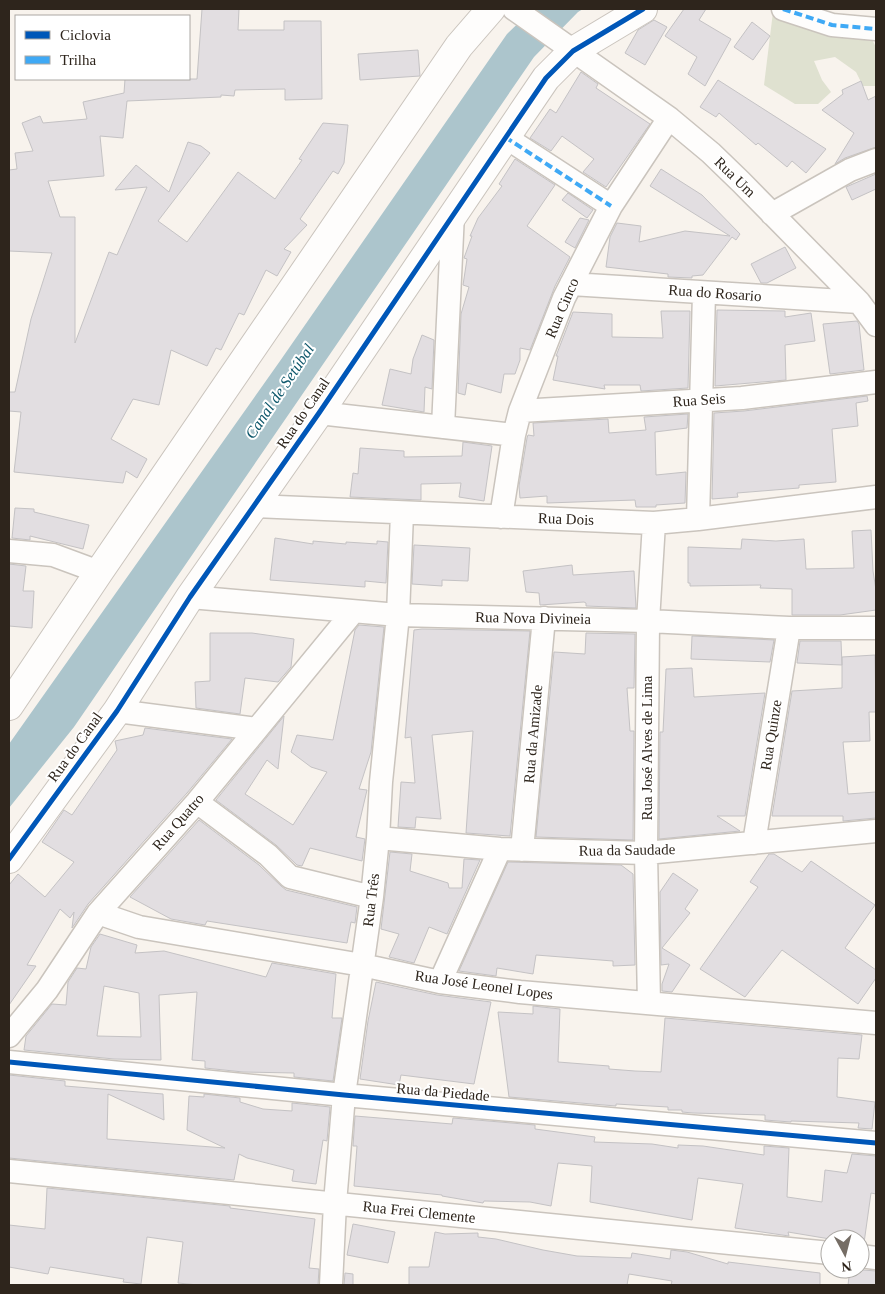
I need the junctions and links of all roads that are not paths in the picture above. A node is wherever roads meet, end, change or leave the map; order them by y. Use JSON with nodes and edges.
{"nodes":[{"id":1,"x":491,"y":9,"type":"edge"},
{"id":2,"x":514,"y":9,"type":"edge"},
{"id":3,"x":644,"y":9,"type":"edge"},
{"id":4,"x":783,"y":9,"type":"edge"},
{"id":5,"x":876,"y":29,"type":"edge"},
{"id":6,"x":565,"y":44,"type":"junction"},
{"id":7,"x":669,"y":118,"type":"junction"},
{"id":8,"x":505,"y":137,"type":"junction"},
{"id":9,"x":876,"y":160,"type":"edge"},
{"id":10,"x":611,"y":206,"type":"junction"},
{"id":11,"x":453,"y":213,"type":"junction"},
{"id":12,"x":772,"y":214,"type":"junction"},
{"id":13,"x":571,"y":284,"type":"junction"},
{"id":14,"x":704,"y":293,"type":"junction"},
{"id":15,"x":859,"y":302,"type":"junction"},
{"id":16,"x":876,"y":325,"type":"edge"},
{"id":17,"x":876,"y":382,"type":"edge"},
{"id":18,"x":700,"y":400,"type":"junction"},
{"id":19,"x":520,"y":411,"type":"junction"},
{"id":20,"x":319,"y":413,"type":"junction"},
{"id":21,"x":443,"y":427,"type":"junction"},
{"id":22,"x":514,"y":434,"type":"junction"},
{"id":23,"x":876,"y":497,"type":"edge"},
{"id":24,"x":254,"y":506,"type":"junction"},
{"id":25,"x":402,"y":513,"type":"junction"},
{"id":26,"x":501,"y":517,"type":"junction"},
{"id":27,"x":698,"y":519,"type":"junction"},
{"id":28,"x":654,"y":523,"type":"junction"},
{"id":29,"x":9,"y":551,"type":"edge"},
{"id":30,"x":99,"y":572,"type":"junction"},
{"id":31,"x":190,"y":597,"type":"junction"},
{"id":32,"x":353,"y":612,"type":"junction"},
{"id":33,"x":398,"y":615,"type":"junction"},
{"id":34,"x":544,"y":618,"type":"junction"},
{"id":35,"x":648,"y":621,"type":"junction"},
{"id":36,"x":789,"y":628,"type":"junction"},
{"id":37,"x":876,"y":628,"type":"edge"},
{"id":38,"x":9,"y":706,"type":"edge"},
{"id":39,"x":117,"y":711,"type":"junction"},
{"id":40,"x":256,"y":729,"type":"junction"},
{"id":41,"x":197,"y":802,"type":"junction"},
{"id":42,"x":876,"y":831,"type":"edge"},
{"id":43,"x":378,"y":838,"type":"junction"},
{"id":44,"x":754,"y":843,"type":"junction"},
{"id":45,"x":511,"y":849,"type":"junction"},
{"id":46,"x":646,"y":853,"type":"junction"},
{"id":47,"x":9,"y":859,"type":"edge"},
{"id":48,"x":372,"y":897,"type":"junction"},
{"id":49,"x":98,"y":913,"type":"junction"},
{"id":50,"x":362,"y":965,"type":"junction"},
{"id":51,"x":440,"y":982,"type":"junction"},
{"id":52,"x":649,"y":1003,"type":"junction"},
{"id":53,"x":876,"y":1023,"type":"edge"},
{"id":54,"x":9,"y":1036,"type":"edge"},
{"id":55,"x":9,"y":1062,"type":"edge"},
{"id":56,"x":344,"y":1095,"type":"junction"},
{"id":57,"x":876,"y":1143,"type":"edge"},
{"id":58,"x":9,"y":1171,"type":"edge"},
{"id":59,"x":335,"y":1203,"type":"junction"},
{"id":60,"x":820,"y":1252,"type":"edge"},
{"id":61,"x":331,"y":1285,"type":"edge"}],
"edges":[{"from":1,"to":30,"type":"street"},
{"from":2,"to":6,"type":"street","name":"Rua Um"},
{"from":3,"to":6,"type":"street","name":"Rua do Canal"},
{"from":4,"to":5,"type":"street"},
{"from":6,"to":7,"type":"street","name":"Rua Um"},
{"from":6,"to":8,"type":"street","name":"Rua do Canal"},
{"from":7,"to":10,"type":"street","name":"Rua Cinco"},
{"from":7,"to":12,"type":"street","name":"Rua Um"},
{"from":8,"to":10,"type":"street"},
{"from":8,"to":11,"type":"street","name":"Rua do Canal"},
{"from":9,"to":12,"type":"street"},
{"from":10,"to":13,"type":"street","name":"Rua Cinco"},
{"from":11,"to":20,"type":"street","name":"Rua do Canal"},
{"from":11,"to":21,"type":"street"},
{"from":12,"to":15,"type":"street","name":"Rua Um"},
{"from":13,"to":14,"type":"street","name":"Rua do Rosario"},
{"from":13,"to":19,"type":"street","name":"Rua Cinco"},
{"from":14,"to":15,"type":"street","name":"Rua do Rosario"},
{"from":14,"to":18,"type":"street"},
{"from":15,"to":16,"type":"street","name":"Rua Um"},
{"from":17,"to":18,"type":"street","name":"Rua Seis"},
{"from":18,"to":19,"type":"street","name":"Rua Seis"},
{"from":18,"to":27,"type":"street"},
{"from":19,"to":22,"type":"street","name":"Rua Cinco"},
{"from":20,"to":21,"type":"street"},
{"from":20,"to":24,"type":"street","name":"Rua do Canal"},
{"from":21,"to":22,"type":"street"},
{"from":22,"to":26,"type":"street","name":"Rua Cinco"},
{"from":23,"to":27,"type":"street","name":"Rua Dois"},
{"from":24,"to":25,"type":"street","name":"Rua Dois"},
{"from":24,"to":31,"type":"street","name":"Rua do Canal"},
{"from":25,"to":26,"type":"street","name":"Rua Dois"},
{"from":25,"to":33,"type":"street","name":"Rua Três"},
{"from":26,"to":28,"type":"street","name":"Rua Dois"},
{"from":27,"to":28,"type":"street","name":"Rua Dois"},
{"from":28,"to":35,"type":"street","name":"Rua José Alves de Lima"},
{"from":29,"to":30,"type":"street"},
{"from":30,"to":38,"type":"street"},
{"from":31,"to":32,"type":"street","name":"Rua Nova Divineia"},
{"from":31,"to":39,"type":"street","name":"Rua do Canal"},
{"from":32,"to":33,"type":"street","name":"Rua Nova Divineia"},
{"from":32,"to":40,"type":"street","name":"Rua Quatro"},
{"from":33,"to":34,"type":"street","name":"Rua Nova Divineia"},
{"from":33,"to":43,"type":"street","name":"Rua Três"},
{"from":34,"to":35,"type":"street","name":"Rua Nova Divineia"},
{"from":34,"to":45,"type":"street","name":"Rua da Amizade"},
{"from":35,"to":36,"type":"street","name":"Rua Nova Divineia"},
{"from":35,"to":46,"type":"street","name":"Rua José Alves de Lima"},
{"from":36,"to":37,"type":"street","name":"Rua Nova Divineia"},
{"from":36,"to":44,"type":"street","name":"Rua Quinze"},
{"from":39,"to":40,"type":"street"},
{"from":39,"to":47,"type":"street","name":"Rua do Canal"},
{"from":40,"to":41,"type":"street","name":"Rua Quatro"},
{"from":41,"to":48,"type":"street"},
{"from":41,"to":49,"type":"street","name":"Rua Quatro"},
{"from":42,"to":44,"type":"street","name":"Rua da Saudade"},
{"from":43,"to":45,"type":"street","name":"Rua da Saudade"},
{"from":43,"to":48,"type":"street","name":"Rua Três"},
{"from":44,"to":46,"type":"street","name":"Rua da Saudade"},
{"from":45,"to":46,"type":"street","name":"Rua da Saudade"},
{"from":45,"to":51,"type":"street","name":"Rua da Amizade"},
{"from":46,"to":52,"type":"street","name":"Rua José Alves de Lima"},
{"from":48,"to":50,"type":"street","name":"Rua Três"},
{"from":49,"to":50,"type":"street","name":"Rua José Leonel Lopes"},
{"from":49,"to":54,"type":"street","name":"Rua Quatro"},
{"from":50,"to":51,"type":"street","name":"Rua José Leonel Lopes"},
{"from":50,"to":56,"type":"street","name":"Rua Três"},
{"from":51,"to":52,"type":"street","name":"Rua José Leonel Lopes"},
{"from":52,"to":53,"type":"street","name":"Rua José Leonel Lopes"},
{"from":55,"to":56,"type":"street","name":"Rua da Piedade"},
{"from":56,"to":57,"type":"street","name":"Rua da Piedade"},
{"from":56,"to":59,"type":"street","name":"Rua Três"},
{"from":58,"to":59,"type":"street","name":"Rua Frei Clemente"},
{"from":59,"to":60,"type":"street","name":"Rua Frei Clemente"},
{"from":59,"to":61,"type":"street","name":"Rua Três"}]}
